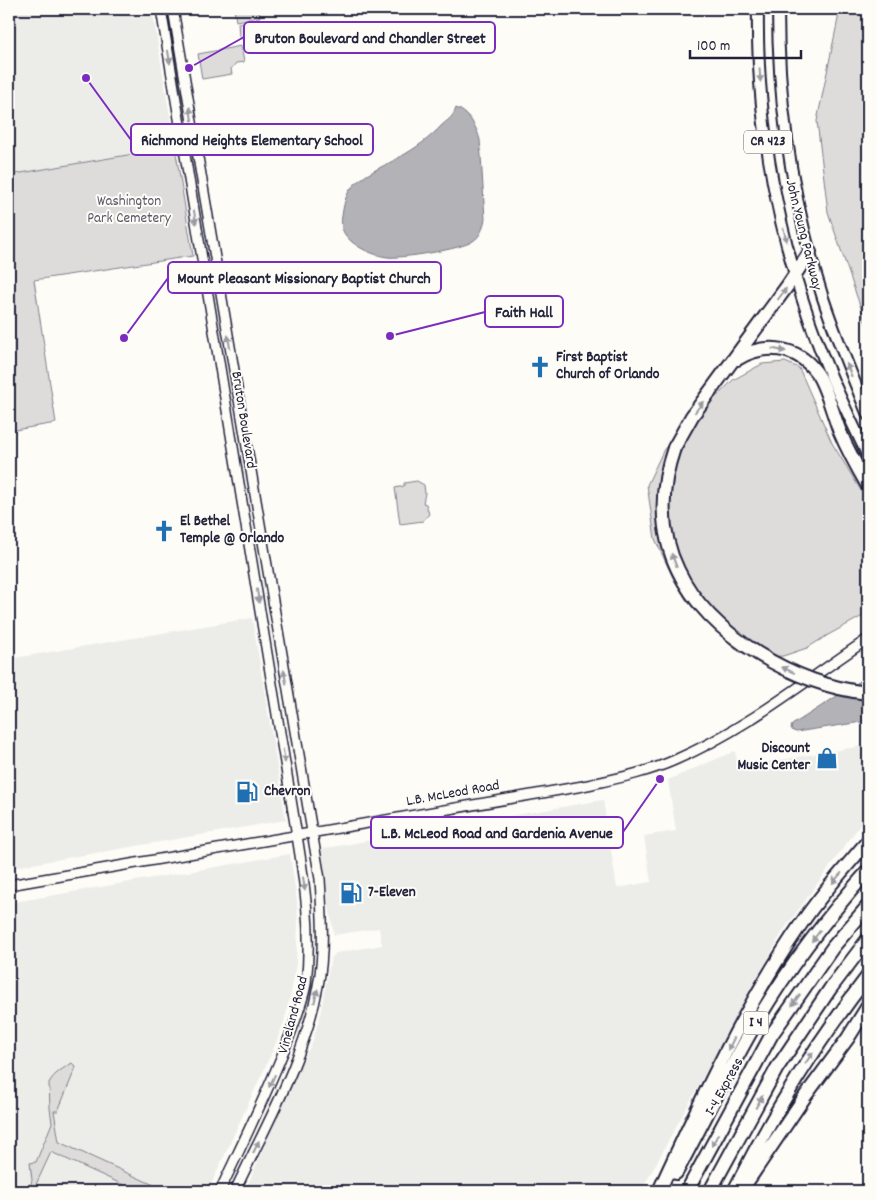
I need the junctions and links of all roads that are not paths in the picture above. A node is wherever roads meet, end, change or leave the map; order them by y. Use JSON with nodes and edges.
{"nodes":[{"id":1,"x":160,"y":9,"type":"edge"},
{"id":2,"x":174,"y":9,"type":"edge"},
{"id":3,"x":758,"y":9,"type":"edge"},
{"id":4,"x":778,"y":9,"type":"edge"},
{"id":5,"x":194,"y":132,"type":"junction"},
{"id":6,"x":181,"y":134,"type":"junction"},
{"id":7,"x":810,"y":252,"type":"junction"},
{"id":8,"x":795,"y":273,"type":"junction"},
{"id":9,"x":219,"y":283,"type":"junction"},
{"id":10,"x":206,"y":285,"type":"junction"},
{"id":11,"x":733,"y":362,"type":"junction"},
{"id":12,"x":868,"y":415,"type":"edge"},
{"id":13,"x":868,"y":456,"type":"edge"},
{"id":14,"x":868,"y":486,"type":"edge"},
{"id":15,"x":263,"y":546,"type":"junction"},
{"id":16,"x":250,"y":548,"type":"junction"},
{"id":17,"x":868,"y":639,"type":"edge"},
{"id":18,"x":868,"y":693,"type":"edge"},
{"id":19,"x":311,"y":834,"type":"junction"},
{"id":20,"x":297,"y":836,"type":"junction"},
{"id":21,"x":868,"y":841,"type":"edge"},
{"id":22,"x":868,"y":870,"type":"edge"},
{"id":23,"x":9,"y":885,"type":"edge"},
{"id":24,"x":868,"y":906,"type":"edge"},
{"id":25,"x":868,"y":939,"type":"edge"},
{"id":26,"x":868,"y":976,"type":"edge"},
{"id":27,"x":868,"y":1006,"type":"edge"},
{"id":28,"x":220,"y":1191,"type":"edge"},
{"id":29,"x":235,"y":1191,"type":"edge"},
{"id":30,"x":659,"y":1191,"type":"edge"},
{"id":31,"x":666,"y":1191,"type":"edge"},
{"id":32,"x":687,"y":1191,"type":"edge"},
{"id":33,"x":710,"y":1191,"type":"edge"},
{"id":34,"x":734,"y":1191,"type":"edge"},
{"id":35,"x":740,"y":1191,"type":"edge"}],
"edges":[{"from":1,"to":6,"type":"street","name":"Bruton Boulevard","one_way":true},
{"from":5,"to":2,"type":"street","name":"Bruton Boulevard","one_way":true},
{"from":3,"to":8,"type":"main road","name":"John Young Parkway","number":"CR 423","one_way":true},
{"from":4,"to":7,"type":"main road","name":"John Young Parkway","number":"CR 423"},
{"from":5,"to":6,"type":"street"},
{"from":5,"to":9,"type":"street","name":"Bruton Boulevard"},
{"from":6,"to":10,"type":"street","name":"Bruton Boulevard","one_way":true},
{"from":7,"to":8,"type":"highway"},
{"from":12,"to":7,"type":"main road","name":"John Young Parkway","number":"CR 423","one_way":true},
{"from":11,"to":8,"type":"highway","one_way":true},
{"from":8,"to":13,"type":"main road","name":"John Young Parkway","number":"CR 423"},
{"from":9,"to":10,"type":"street"},
{"from":15,"to":9,"type":"street","name":"Bruton Boulevard","one_way":true},
{"from":10,"to":16,"type":"street","name":"Bruton Boulevard"},
{"from":11,"to":14,"type":"highway","one_way":true},
{"from":18,"to":11,"type":"highway","one_way":true,"bridge":true},
{"from":15,"to":16,"type":"street"},
{"from":19,"to":15,"type":"street","name":"Bruton Boulevard","one_way":true},
{"from":16,"to":20,"type":"street","name":"Bruton Boulevard","one_way":true},
{"from":17,"to":19,"type":"street","name":"L.B. McLeod Road"},
{"from":19,"to":20,"type":"street","name":"L.B. McLeod Road"},
{"from":29,"to":19,"type":"street","name":"Vineland Road","one_way":true},
{"from":20,"to":23,"type":"street","name":"L.B. McLeod Road"},
{"from":20,"to":28,"type":"street","name":"Vineland Road","one_way":true},
{"from":21,"to":30,"type":"highway","one_way":true},
{"from":22,"to":31,"type":"highway","number":"I 4","one_way":true},
{"from":24,"to":32,"type":"highway","name":"I-4 Express","one_way":true},
{"from":33,"to":25,"type":"highway","one_way":true},
{"from":34,"to":26,"type":"highway","one_way":true},
{"from":27,"to":35,"type":"highway"}]}
